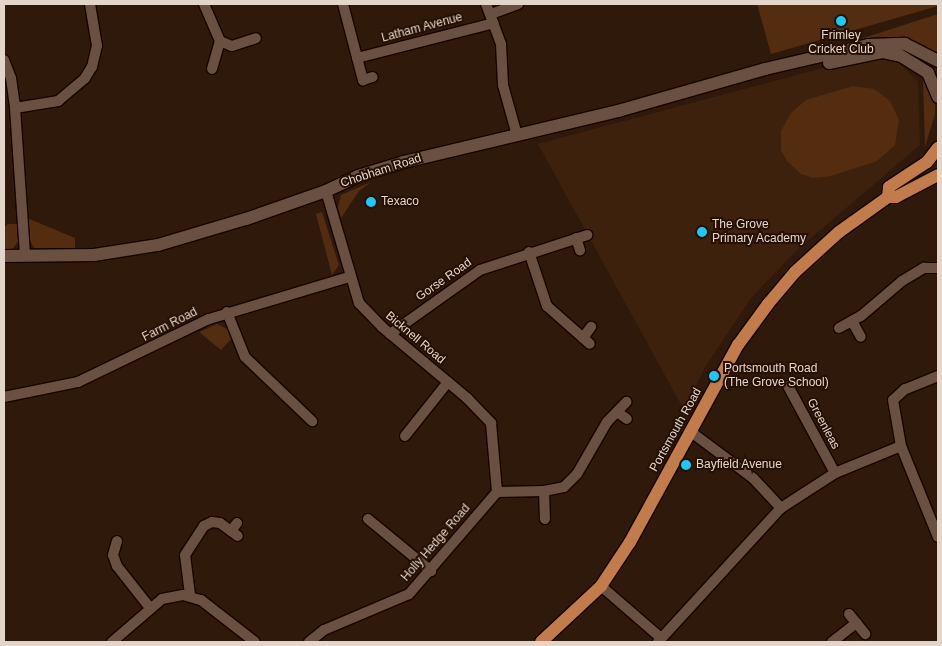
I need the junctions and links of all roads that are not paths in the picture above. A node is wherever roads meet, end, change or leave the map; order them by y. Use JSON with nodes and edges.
{"nodes":[{"id":1,"x":90,"y":4,"type":"edge"},
{"id":2,"x":204,"y":4,"type":"edge"},
{"id":3,"x":343,"y":4,"type":"edge"},
{"id":4,"x":518,"y":4,"type":"edge"},
{"id":5,"x":490,"y":13,"type":"edge"},
{"id":6,"x":256,"y":38,"type":"dead end"},
{"id":7,"x":220,"y":41,"type":"junction"},
{"id":8,"x":357,"y":58,"type":"junction"},
{"id":9,"x":4,"y":60,"type":"edge"},
{"id":10,"x":938,"y":61,"type":"edge"},
{"id":11,"x":212,"y":69,"type":"dead end"},
{"id":12,"x":759,"y":73,"type":"junction"},
{"id":13,"x":373,"y":77,"type":"dead end"},
{"id":14,"x":938,"y":97,"type":"edge"},
{"id":15,"x":16,"y":108,"type":"junction"},
{"id":16,"x":517,"y":135,"type":"junction"},
{"id":17,"x":938,"y":148,"type":"edge"},
{"id":18,"x":938,"y":175,"type":"edge"},
{"id":19,"x":326,"y":191,"type":"junction"},
{"id":20,"x":888,"y":197,"type":"junction"},
{"id":21,"x":587,"y":235,"type":"dead end"},
{"id":22,"x":576,"y":238,"type":"junction"},
{"id":23,"x":580,"y":250,"type":"dead end"},
{"id":24,"x":529,"y":252,"type":"junction"},
{"id":25,"x":4,"y":256,"type":"edge"},
{"id":26,"x":25,"y":256,"type":"junction"},
{"id":27,"x":938,"y":268,"type":"edge"},
{"id":28,"x":349,"y":277,"type":"junction"},
{"id":29,"x":227,"y":312,"type":"junction"},
{"id":30,"x":852,"y":321,"type":"junction"},
{"id":31,"x":591,"y":327,"type":"dead end"},
{"id":32,"x":839,"y":328,"type":"dead end"},
{"id":33,"x":390,"y":334,"type":"junction"},
{"id":34,"x":861,"y":337,"type":"dead end"},
{"id":35,"x":938,"y":376,"type":"edge"},
{"id":36,"x":448,"y":382,"type":"junction"},
{"id":37,"x":788,"y":387,"type":"dead end"},
{"id":38,"x":4,"y":397,"type":"edge"},
{"id":39,"x":626,"y":402,"type":"dead end"},
{"id":40,"x":617,"y":412,"type":"junction"},
{"id":41,"x":627,"y":419,"type":"dead end"},
{"id":42,"x":312,"y":421,"type":"dead end"},
{"id":43,"x":690,"y":432,"type":"junction"},
{"id":44,"x":405,"y":436,"type":"dead end"},
{"id":45,"x":901,"y":446,"type":"junction"},
{"id":46,"x":835,"y":473,"type":"junction"},
{"id":47,"x":544,"y":491,"type":"junction"},
{"id":48,"x":497,"y":492,"type":"junction"},
{"id":49,"x":781,"y":508,"type":"junction"},
{"id":50,"x":545,"y":519,"type":"dead end"},
{"id":51,"x":374,"y":520,"type":"dead end"},
{"id":52,"x":236,"y":530,"type":"dead end"},
{"id":53,"x":938,"y":537,"type":"edge"},
{"id":54,"x":117,"y":541,"type":"dead end"},
{"id":55,"x":431,"y":571,"type":"junction"},
{"id":56,"x":601,"y":586,"type":"junction"},
{"id":57,"x":190,"y":595,"type":"junction"},
{"id":58,"x":150,"y":608,"type":"junction"},
{"id":59,"x":849,"y":614,"type":"dead end"},
{"id":60,"x":856,"y":624,"type":"junction"},
{"id":61,"x":865,"y":634,"type":"dead end"},
{"id":62,"x":659,"y":640,"type":"edge"},
{"id":63,"x":112,"y":642,"type":"edge"},
{"id":64,"x":255,"y":642,"type":"edge"},
{"id":65,"x":309,"y":642,"type":"edge"},
{"id":66,"x":541,"y":642,"type":"edge"},
{"id":67,"x":832,"y":642,"type":"edge"}],
"edges":[{"from":1,"to":15,"type":"street"},
{"from":2,"to":7,"type":"street"},
{"from":3,"to":8,"type":"street"},
{"from":4,"to":5,"type":"street","name":"Latham Avenue"},
{"from":5,"to":8,"type":"street","name":"Latham Avenue"},
{"from":5,"to":16,"type":"street"},
{"from":6,"to":7,"type":"street"},
{"from":7,"to":11,"type":"street"},
{"from":8,"to":13,"type":"street"},
{"from":9,"to":15,"type":"street"},
{"from":10,"to":12,"type":"main road","name":"Chobham Road"},
{"from":12,"to":14,"type":"main road","name":"Chobham Road"},
{"from":12,"to":16,"type":"main road","name":"Chobham Road"},
{"from":15,"to":26,"type":"street"},
{"from":16,"to":19,"type":"main road","name":"Chobham Road"},
{"from":17,"to":20,"type":"main road"},
{"from":18,"to":20,"type":"main road"},
{"from":19,"to":26,"type":"main road","name":"Chobham Road"},
{"from":19,"to":28,"type":"street","name":"Bicknell Road"},
{"from":20,"to":43,"type":"main road","name":"Portsmouth Road"},
{"from":21,"to":22,"type":"street","name":"Gorse Road"},
{"from":22,"to":23,"type":"street"},
{"from":22,"to":24,"type":"street","name":"Gorse Road"},
{"from":24,"to":31,"type":"street"},
{"from":24,"to":33,"type":"street","name":"Gorse Road"},
{"from":25,"to":26,"type":"main road","name":"Chobham Road"},
{"from":27,"to":30,"type":"street"},
{"from":28,"to":29,"type":"street","name":"Farm Road"},
{"from":28,"to":33,"type":"street","name":"Bicknell Road"},
{"from":29,"to":38,"type":"street","name":"Farm Road"},
{"from":29,"to":42,"type":"street"},
{"from":30,"to":32,"type":"street"},
{"from":30,"to":34,"type":"street"},
{"from":33,"to":36,"type":"street","name":"Bicknell Road"},
{"from":35,"to":45,"type":"street"},
{"from":36,"to":44,"type":"street"},
{"from":36,"to":48,"type":"street","name":"Bicknell Road"},
{"from":37,"to":46,"type":"street","name":"Greenleas"},
{"from":39,"to":40,"type":"street"},
{"from":40,"to":41,"type":"street"},
{"from":40,"to":47,"type":"street"},
{"from":43,"to":49,"type":"street"},
{"from":43,"to":56,"type":"main road","name":"Portsmouth Road"},
{"from":45,"to":46,"type":"street"},
{"from":45,"to":53,"type":"street"},
{"from":46,"to":49,"type":"street"},
{"from":47,"to":48,"type":"street"},
{"from":47,"to":50,"type":"street"},
{"from":48,"to":55,"type":"street","name":"Holly Hedge Road"},
{"from":49,"to":62,"type":"street"},
{"from":51,"to":55,"type":"street"},
{"from":52,"to":57,"type":"street"},
{"from":54,"to":58,"type":"street"},
{"from":55,"to":65,"type":"street","name":"Holly Hedge Road"},
{"from":56,"to":62,"type":"street"},
{"from":56,"to":66,"type":"main road","name":"Portsmouth Road"},
{"from":57,"to":58,"type":"street"},
{"from":57,"to":64,"type":"street"},
{"from":58,"to":63,"type":"street"},
{"from":59,"to":60,"type":"street"},
{"from":60,"to":61,"type":"street"},
{"from":60,"to":67,"type":"street"}]}
